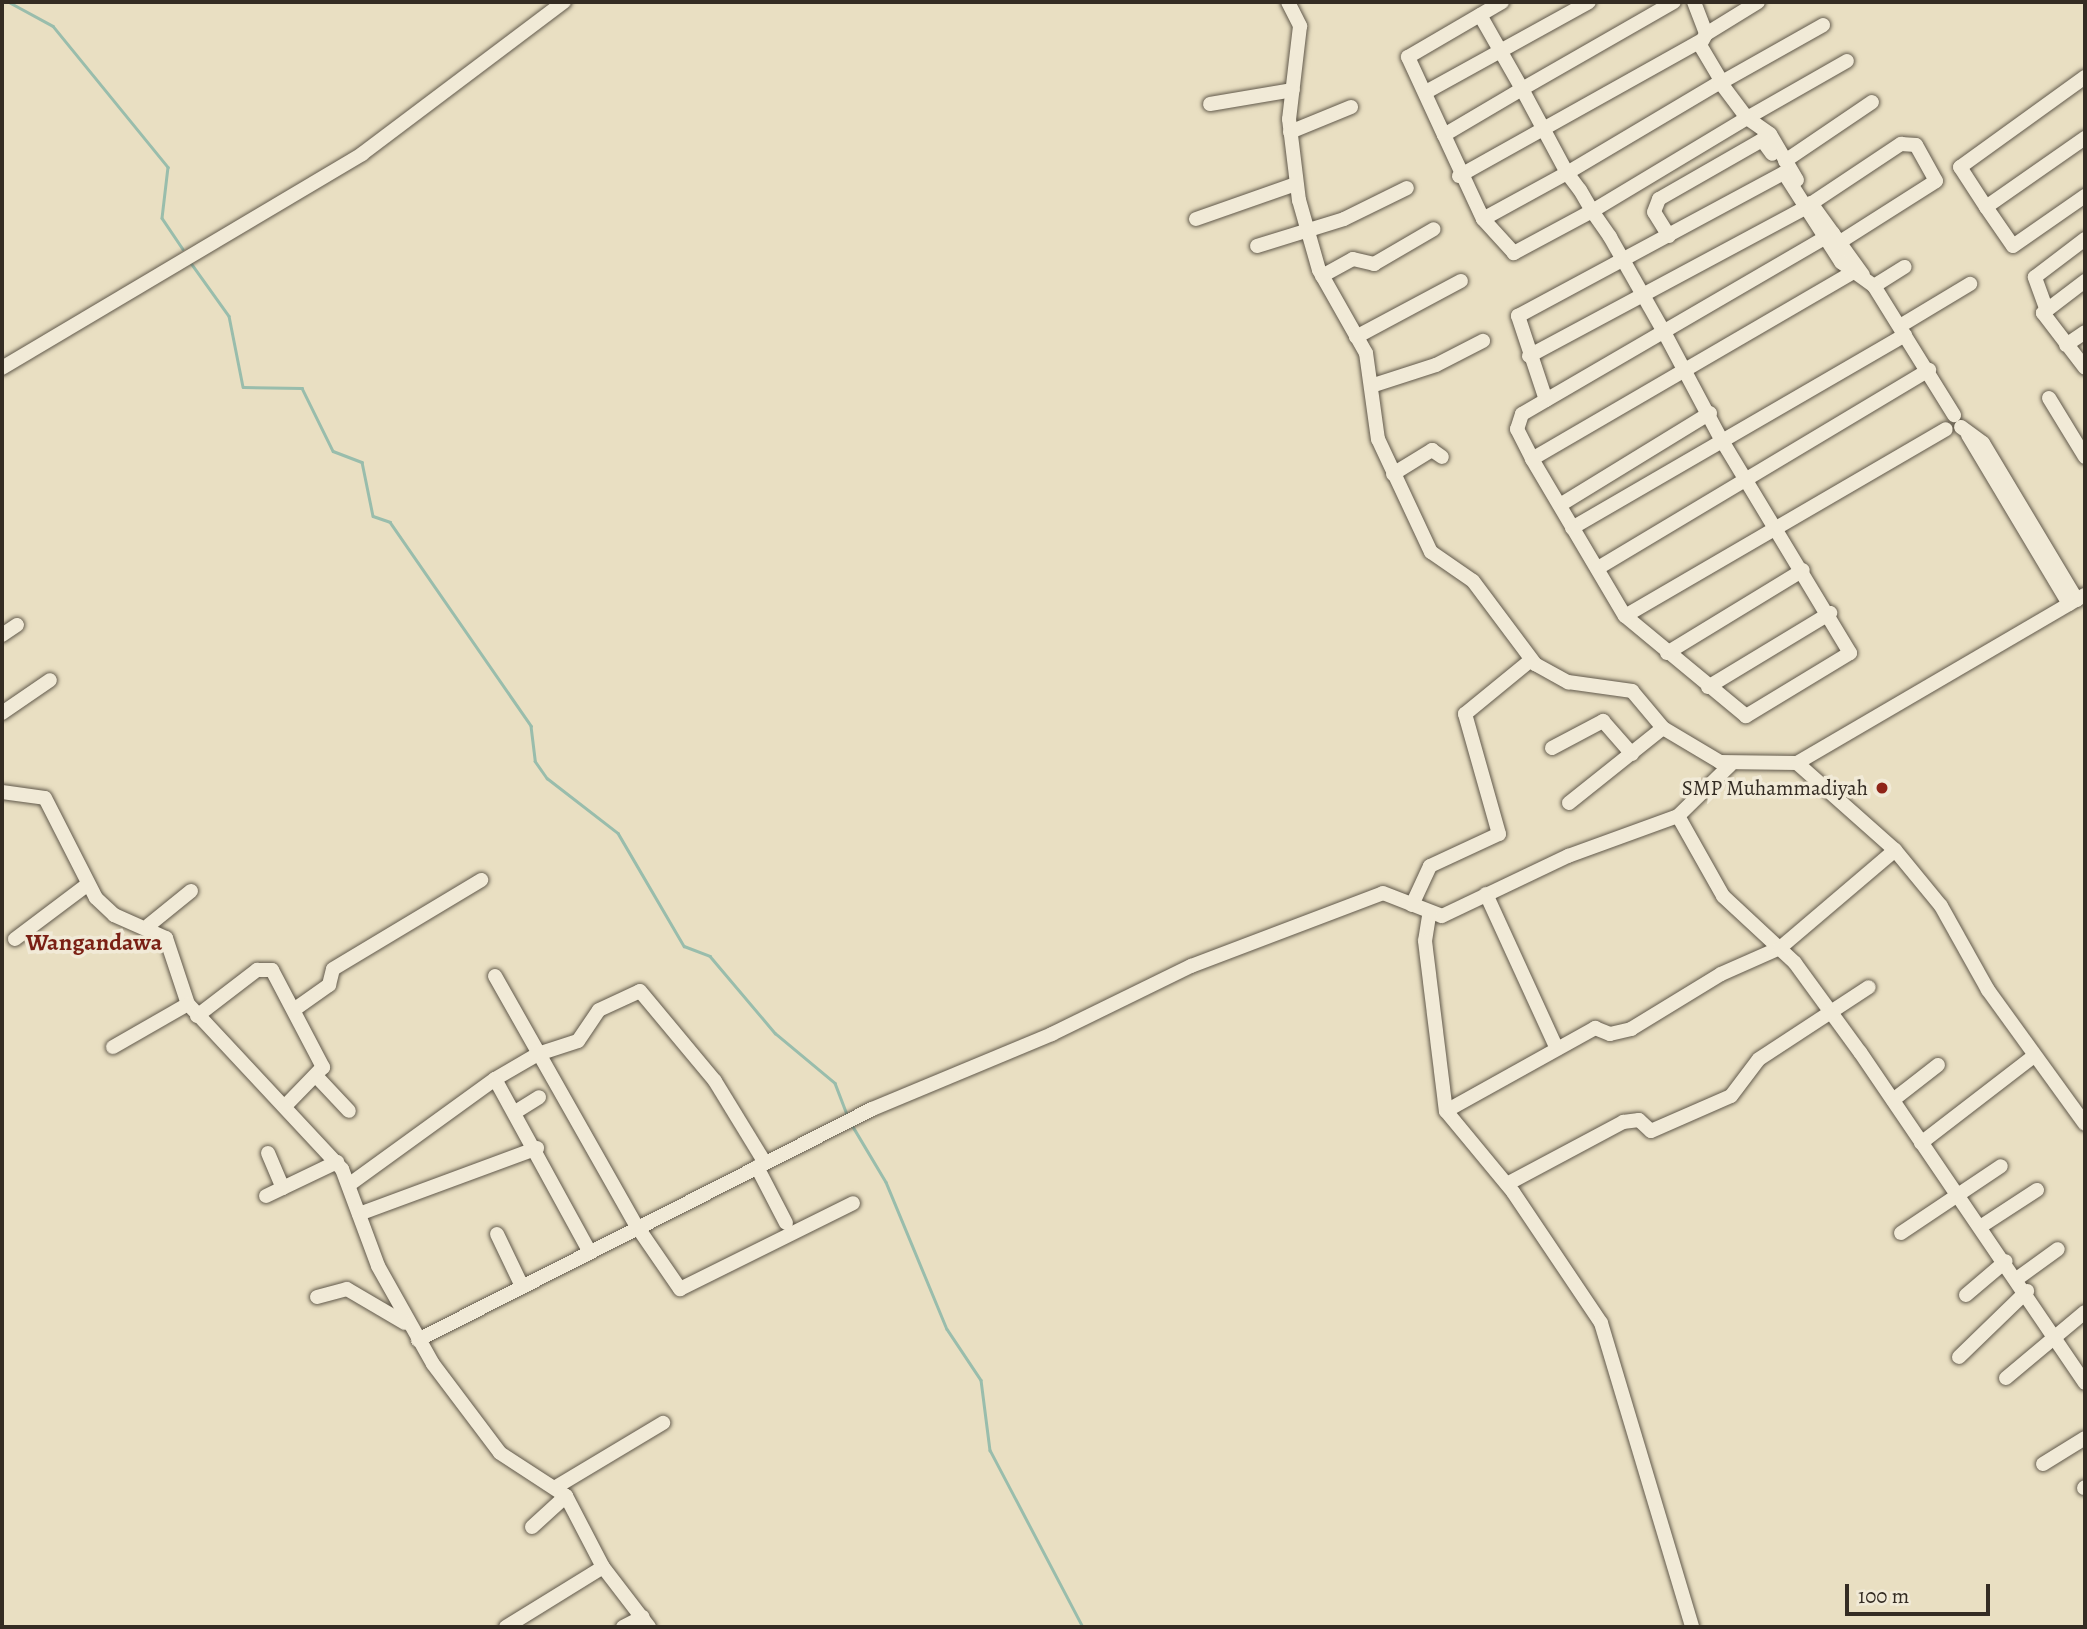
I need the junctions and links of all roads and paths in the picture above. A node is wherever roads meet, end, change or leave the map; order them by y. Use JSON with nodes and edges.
{"nodes":[{"id":1,"x":564,"y":2,"type":"edge"},
{"id":2,"x":1288,"y":2,"type":"edge"},
{"id":3,"x":1502,"y":2,"type":"edge"},
{"id":4,"x":1589,"y":2,"type":"edge"},
{"id":5,"x":1674,"y":2,"type":"edge"},
{"id":6,"x":1693,"y":2,"type":"edge"},
{"id":7,"x":1758,"y":2,"type":"edge"},
{"id":8,"x":1480,"y":15,"type":"junction"},
{"id":9,"x":1823,"y":25,"type":"dead end"},
{"id":10,"x":1704,"y":38,"type":"junction"},
{"id":11,"x":1499,"y":51,"type":"junction"},
{"id":12,"x":1847,"y":61,"type":"dead end"},
{"id":13,"x":2085,"y":77,"type":"edge"},
{"id":14,"x":1722,"y":82,"type":"junction"},
{"id":15,"x":1288,"y":89,"type":"junction"},
{"id":16,"x":1522,"y":89,"type":"junction"},
{"id":17,"x":1426,"y":92,"type":"junction"},
{"id":18,"x":1872,"y":102,"type":"dead end"},
{"id":19,"x":1210,"y":104,"type":"dead end"},
{"id":20,"x":1352,"y":107,"type":"dead end"},
{"id":21,"x":1747,"y":122,"type":"junction"},
{"id":22,"x":1544,"y":130,"type":"junction"},
{"id":23,"x":1290,"y":132,"type":"junction"},
{"id":24,"x":1444,"y":135,"type":"junction"},
{"id":25,"x":1766,"y":137,"type":"junction"},
{"id":26,"x":2085,"y":138,"type":"edge"},
{"id":27,"x":1785,"y":167,"type":"junction"},
{"id":28,"x":1567,"y":173,"type":"junction"},
{"id":29,"x":1460,"y":176,"type":"junction"},
{"id":30,"x":1289,"y":185,"type":"junction"},
{"id":31,"x":1407,"y":188,"type":"dead end"},
{"id":32,"x":2085,"y":197,"type":"edge"},
{"id":33,"x":1807,"y":206,"type":"junction"},
{"id":34,"x":1986,"y":207,"type":"junction"},
{"id":35,"x":1591,"y":211,"type":"junction"},
{"id":36,"x":1196,"y":219,"type":"dead end"},
{"id":37,"x":1483,"y":219,"type":"junction"},
{"id":38,"x":1434,"y":229,"type":"dead end"},
{"id":39,"x":1301,"y":233,"type":"junction"},
{"id":40,"x":1669,"y":236,"type":"junction"},
{"id":41,"x":1832,"y":238,"type":"junction"},
{"id":42,"x":2085,"y":239,"type":"edge"},
{"id":43,"x":1257,"y":246,"type":"dead end"},
{"id":44,"x":1622,"y":260,"type":"junction"},
{"id":45,"x":1904,"y":267,"type":"dead end"},
{"id":46,"x":1322,"y":276,"type":"junction"},
{"id":47,"x":1863,"y":278,"type":"junction"},
{"id":48,"x":1461,"y":281,"type":"dead end"},
{"id":49,"x":2085,"y":281,"type":"edge"},
{"id":50,"x":1970,"y":284,"type":"dead end"},
{"id":51,"x":1640,"y":296,"type":"junction"},
{"id":52,"x":2046,"y":308,"type":"junction"},
{"id":53,"x":1902,"y":331,"type":"junction"},
{"id":54,"x":1664,"y":332,"type":"junction"},
{"id":55,"x":2085,"y":332,"type":"edge"},
{"id":56,"x":1356,"y":337,"type":"junction"},
{"id":57,"x":1483,"y":341,"type":"dead end"},
{"id":58,"x":2066,"y":345,"type":"junction"},
{"id":59,"x":1529,"y":356,"type":"junction"},
{"id":60,"x":2,"y":368,"type":"edge"},
{"id":61,"x":2085,"y":368,"type":"edge"},
{"id":62,"x":1929,"y":370,"type":"junction"},
{"id":63,"x":1687,"y":378,"type":"junction"},
{"id":64,"x":1374,"y":385,"type":"junction"},
{"id":65,"x":2049,"y":398,"type":"dead end"},
{"id":66,"x":1546,"y":400,"type":"junction"},
{"id":67,"x":1710,"y":412,"type":"junction"},
{"id":68,"x":1961,"y":426,"type":"junction"},
{"id":69,"x":1721,"y":439,"type":"junction"},
{"id":70,"x":1442,"y":457,"type":"dead end"},
{"id":71,"x":2085,"y":457,"type":"edge"},
{"id":72,"x":1532,"y":459,"type":"junction"},
{"id":73,"x":1393,"y":474,"type":"junction"},
{"id":74,"x":1748,"y":481,"type":"junction"},
{"id":75,"x":1560,"y":505,"type":"junction"},
{"id":76,"x":1776,"y":525,"type":"junction"},
{"id":77,"x":1572,"y":528,"type":"junction"},
{"id":78,"x":1598,"y":568,"type":"junction"},
{"id":79,"x":1803,"y":570,"type":"junction"},
{"id":80,"x":2077,"y":600,"type":"edge"},
{"id":81,"x":1830,"y":613,"type":"junction"},
{"id":82,"x":1625,"y":616,"type":"junction"},
{"id":83,"x":17,"y":625,"type":"dead end"},
{"id":84,"x":2,"y":635,"type":"edge"},
{"id":85,"x":1667,"y":653,"type":"junction"},
{"id":86,"x":1531,"y":660,"type":"junction"},
{"id":87,"x":50,"y":680,"type":"dead end"},
{"id":88,"x":1708,"y":687,"type":"junction"},
{"id":89,"x":2,"y":713,"type":"edge"},
{"id":90,"x":1663,"y":727,"type":"junction"},
{"id":91,"x":1552,"y":748,"type":"dead end"},
{"id":92,"x":1632,"y":754,"type":"junction"},
{"id":93,"x":1797,"y":763,"type":"junction"},
{"id":94,"x":1730,"y":765,"type":"junction"},
{"id":95,"x":2,"y":792,"type":"edge"},
{"id":96,"x":1569,"y":803,"type":"dead end"},
{"id":97,"x":1678,"y":816,"type":"junction"},
{"id":98,"x":1895,"y":850,"type":"junction"},
{"id":99,"x":481,"y":880,"type":"dead end"},
{"id":100,"x":87,"y":885,"type":"junction"},
{"id":101,"x":191,"y":891,"type":"dead end"},
{"id":102,"x":1486,"y":894,"type":"junction"},
{"id":103,"x":1412,"y":905,"type":"junction"},
{"id":104,"x":1429,"y":916,"type":"junction"},
{"id":105,"x":149,"y":925,"type":"junction"},
{"id":106,"x":15,"y":939,"type":"dead end"},
{"id":107,"x":1780,"y":948,"type":"junction"},
{"id":108,"x":495,"y":976,"type":"dead end"},
{"id":109,"x":1869,"y":987,"type":"dead end"},
{"id":110,"x":295,"y":1009,"type":"junction"},
{"id":111,"x":193,"y":1010,"type":"junction"},
{"id":112,"x":1830,"y":1011,"type":"junction"},
{"id":113,"x":113,"y":1047,"type":"dead end"},
{"id":114,"x":1557,"y":1049,"type":"junction"},
{"id":115,"x":538,"y":1054,"type":"junction"},
{"id":116,"x":2034,"y":1056,"type":"junction"},
{"id":117,"x":1938,"y":1065,"type":"dead end"},
{"id":118,"x":318,"y":1078,"type":"junction"},
{"id":119,"x":495,"y":1079,"type":"junction"},
{"id":120,"x":539,"y":1097,"type":"dead end"},
{"id":121,"x":1893,"y":1100,"type":"junction"},
{"id":122,"x":287,"y":1104,"type":"junction"},
{"id":123,"x":349,"y":1111,"type":"dead end"},
{"id":124,"x":517,"y":1111,"type":"junction"},
{"id":125,"x":1446,"y":1111,"type":"junction"},
{"id":126,"x":2085,"y":1124,"type":"edge"},
{"id":127,"x":1921,"y":1143,"type":"junction"},
{"id":128,"x":537,"y":1148,"type":"junction"},
{"id":129,"x":268,"y":1153,"type":"dead end"},
{"id":130,"x":337,"y":1162,"type":"junction"},
{"id":131,"x":761,"y":1165,"type":"junction"},
{"id":132,"x":2001,"y":1166,"type":"dead end"},
{"id":133,"x":350,"y":1184,"type":"junction"},
{"id":134,"x":1507,"y":1184,"type":"junction"},
{"id":135,"x":283,"y":1188,"type":"junction"},
{"id":136,"x":2037,"y":1189,"type":"dead end"},
{"id":137,"x":1957,"y":1195,"type":"junction"},
{"id":138,"x":266,"y":1196,"type":"dead end"},
{"id":139,"x":853,"y":1203,"type":"dead end"},
{"id":140,"x":359,"y":1214,"type":"junction"},
{"id":141,"x":786,"y":1223,"type":"dead end"},
{"id":142,"x":636,"y":1225,"type":"junction"},
{"id":143,"x":1980,"y":1227,"type":"junction"},
{"id":144,"x":1901,"y":1233,"type":"dead end"},
{"id":145,"x":497,"y":1234,"type":"dead end"},
{"id":146,"x":2058,"y":1249,"type":"dead end"},
{"id":147,"x":589,"y":1251,"type":"junction"},
{"id":148,"x":2006,"y":1261,"type":"junction"},
{"id":149,"x":2018,"y":1278,"type":"junction"},
{"id":150,"x":521,"y":1284,"type":"junction"},
{"id":151,"x":2027,"y":1292,"type":"junction"},
{"id":152,"x":1966,"y":1295,"type":"dead end"},
{"id":153,"x":317,"y":1297,"type":"dead end"},
{"id":154,"x":2085,"y":1312,"type":"edge"},
{"id":155,"x":409,"y":1326,"type":"junction"},
{"id":156,"x":2055,"y":1336,"type":"junction"},
{"id":157,"x":418,"y":1340,"type":"junction"},
{"id":158,"x":1959,"y":1357,"type":"dead end"},
{"id":159,"x":2006,"y":1378,"type":"dead end"},
{"id":160,"x":2085,"y":1384,"type":"edge"},
{"id":161,"x":663,"y":1423,"type":"dead end"},
{"id":162,"x":2085,"y":1438,"type":"edge"},
{"id":163,"x":2043,"y":1464,"type":"dead end"},
{"id":164,"x":562,"y":1496,"type":"junction"},
{"id":165,"x":532,"y":1527,"type":"dead end"},
{"id":166,"x":603,"y":1567,"type":"junction"},
{"id":167,"x":646,"y":1622,"type":"edge"},
{"id":168,"x":506,"y":1627,"type":"edge"},
{"id":169,"x":623,"y":1627,"type":"edge"},
{"id":170,"x":1692,"y":1627,"type":"edge"}],
"edges":[{"from":1,"to":60,"type":"street"},
{"from":2,"to":15,"type":"street"},
{"from":3,"to":8,"type":"street"},
{"from":4,"to":11,"type":"street"},
{"from":5,"to":16,"type":"street"},
{"from":6,"to":10,"type":"street"},
{"from":7,"to":10,"type":"street"},
{"from":8,"to":11,"type":"street"},
{"from":8,"to":17,"type":"street"},
{"from":9,"to":14,"type":"street"},
{"from":10,"to":14,"type":"street"},
{"from":10,"to":22,"type":"street"},
{"from":11,"to":16,"type":"street"},
{"from":11,"to":17,"type":"street"},
{"from":12,"to":21,"type":"street"},
{"from":13,"to":34,"type":"street"},
{"from":14,"to":21,"type":"street"},
{"from":14,"to":28,"type":"street"},
{"from":15,"to":19,"type":"street"},
{"from":15,"to":23,"type":"street"},
{"from":16,"to":22,"type":"street"},
{"from":16,"to":24,"type":"street"},
{"from":17,"to":24,"type":"street"},
{"from":18,"to":27,"type":"street"},
{"from":20,"to":23,"type":"street"},
{"from":21,"to":25,"type":"street"},
{"from":21,"to":35,"type":"street"},
{"from":22,"to":28,"type":"street"},
{"from":22,"to":29,"type":"street"},
{"from":23,"to":30,"type":"street"},
{"from":24,"to":29,"type":"street"},
{"from":25,"to":27,"type":"street"},
{"from":25,"to":40,"type":"street"},
{"from":26,"to":34,"type":"street"},
{"from":27,"to":33,"type":"street"},
{"from":27,"to":40,"type":"street"},
{"from":28,"to":35,"type":"street"},
{"from":28,"to":37,"type":"street"},
{"from":29,"to":37,"type":"street"},
{"from":30,"to":36,"type":"street"},
{"from":30,"to":39,"type":"street"},
{"from":31,"to":39,"type":"street"},
{"from":32,"to":34,"type":"street"},
{"from":33,"to":41,"type":"street"},
{"from":33,"to":41,"type":"street"},
{"from":33,"to":51,"type":"street"},
{"from":35,"to":37,"type":"street"},
{"from":35,"to":44,"type":"street"},
{"from":38,"to":46,"type":"street"},
{"from":39,"to":43,"type":"street"},
{"from":39,"to":46,"type":"street"},
{"from":40,"to":44,"type":"street"},
{"from":41,"to":47,"type":"street"},
{"from":41,"to":54,"type":"street"},
{"from":42,"to":52,"type":"street"},
{"from":44,"to":51,"type":"street"},
{"from":44,"to":59,"type":"street"},
{"from":45,"to":47,"type":"street"},
{"from":46,"to":56,"type":"street"},
{"from":47,"to":53,"type":"street"},
{"from":47,"to":63,"type":"street"},
{"from":48,"to":56,"type":"street"},
{"from":49,"to":52,"type":"street"},
{"from":50,"to":53,"type":"street"},
{"from":51,"to":54,"type":"street"},
{"from":51,"to":59,"type":"street"},
{"from":52,"to":58,"type":"street"},
{"from":53,"to":62,"type":"street"},
{"from":53,"to":69,"type":"street"},
{"from":54,"to":63,"type":"street"},
{"from":54,"to":66,"type":"street"},
{"from":55,"to":58,"type":"street"},
{"from":56,"to":64,"type":"street"},
{"from":57,"to":64,"type":"street"},
{"from":58,"to":61,"type":"street"},
{"from":59,"to":66,"type":"street"},
{"from":62,"to":68,"type":"street"},
{"from":62,"to":74,"type":"street"},
{"from":63,"to":67,"type":"street"},
{"from":63,"to":72,"type":"street"},
{"from":64,"to":73,"type":"street"},
{"from":65,"to":71,"type":"street"},
{"from":66,"to":72,"type":"street"},
{"from":67,"to":69,"type":"street"},
{"from":67,"to":75,"type":"street"},
{"from":68,"to":76,"type":"street"},
{"from":68,"to":80,"type":"street"},
{"from":69,"to":74,"type":"street"},
{"from":69,"to":77,"type":"street"},
{"from":70,"to":73,"type":"street"},
{"from":72,"to":75,"type":"street"},
{"from":73,"to":86,"type":"street"},
{"from":74,"to":76,"type":"street"},
{"from":74,"to":78,"type":"street"},
{"from":75,"to":77,"type":"street"},
{"from":76,"to":79,"type":"street"},
{"from":76,"to":82,"type":"street"},
{"from":77,"to":78,"type":"street"},
{"from":78,"to":82,"type":"street"},
{"from":79,"to":81,"type":"street"},
{"from":79,"to":85,"type":"street"},
{"from":80,"to":93,"type":"street"},
{"from":81,"to":88,"type":"street"},
{"from":81,"to":88,"type":"street"},
{"from":82,"to":85,"type":"street"},
{"from":83,"to":84,"type":"street"},
{"from":85,"to":88,"type":"street"},
{"from":86,"to":90,"type":"street"},
{"from":86,"to":103,"type":"street"},
{"from":87,"to":89,"type":"street"},
{"from":90,"to":92,"type":"street"},
{"from":90,"to":94,"type":"street"},
{"from":91,"to":92,"type":"street"},
{"from":92,"to":96,"type":"street"},
{"from":93,"to":94,"type":"street"},
{"from":93,"to":98,"type":"street"},
{"from":94,"to":97,"type":"street"},
{"from":95,"to":100,"type":"street"},
{"from":97,"to":102,"type":"street"},
{"from":97,"to":107,"type":"street"},
{"from":98,"to":107,"type":"street"},
{"from":98,"to":116,"type":"street"},
{"from":99,"to":110,"type":"street"},
{"from":100,"to":105,"type":"street"},
{"from":100,"to":106,"type":"street"},
{"from":101,"to":105,"type":"street"},
{"from":102,"to":104,"type":"street"},
{"from":102,"to":114,"type":"street"},
{"from":103,"to":104,"type":"street"},
{"from":103,"to":131,"type":"street"},
{"from":104,"to":125,"type":"street"},
{"from":105,"to":111,"type":"street"},
{"from":107,"to":112,"type":"street"},
{"from":107,"to":114,"type":"street"},
{"from":108,"to":115,"type":"street"},
{"from":109,"to":112,"type":"street"},
{"from":110,"to":111,"type":"street"},
{"from":110,"to":118,"type":"street"},
{"from":111,"to":113,"type":"street"},
{"from":111,"to":122,"type":"street"},
{"from":112,"to":121,"type":"street"},
{"from":112,"to":134,"type":"street"},
{"from":114,"to":125,"type":"street"},
{"from":115,"to":119,"type":"street"},
{"from":115,"to":131,"type":"street"},
{"from":115,"to":142,"type":"street"},
{"from":116,"to":126,"type":"street"},
{"from":116,"to":127,"type":"street"},
{"from":117,"to":121,"type":"street"},
{"from":118,"to":122,"type":"street"},
{"from":118,"to":123,"type":"street"},
{"from":119,"to":124,"type":"street"},
{"from":119,"to":133,"type":"street"},
{"from":120,"to":124,"type":"street"},
{"from":121,"to":127,"type":"street"},
{"from":122,"to":130,"type":"street"},
{"from":124,"to":128,"type":"street"},
{"from":125,"to":134,"type":"street"},
{"from":127,"to":137,"type":"street"},
{"from":128,"to":140,"type":"street"},
{"from":128,"to":147,"type":"street"},
{"from":129,"to":135,"type":"street"},
{"from":130,"to":133,"type":"street"},
{"from":130,"to":135,"type":"street"},
{"from":131,"to":141,"type":"street"},
{"from":131,"to":142,"type":"street"},
{"from":132,"to":137,"type":"street"},
{"from":133,"to":140,"type":"street"},
{"from":134,"to":170,"type":"street"},
{"from":135,"to":138,"type":"street"},
{"from":136,"to":143,"type":"street"},
{"from":137,"to":143,"type":"street"},
{"from":137,"to":144,"type":"street"},
{"from":139,"to":142,"type":"street"},
{"from":140,"to":155,"type":"street"},
{"from":142,"to":147,"type":"street"},
{"from":143,"to":148,"type":"street"},
{"from":145,"to":150,"type":"street"},
{"from":146,"to":149,"type":"street"},
{"from":147,"to":150,"type":"street"},
{"from":148,"to":149,"type":"street"},
{"from":148,"to":152,"type":"street"},
{"from":149,"to":151,"type":"street"},
{"from":150,"to":157,"type":"street"},
{"from":151,"to":156,"type":"street"},
{"from":151,"to":158,"type":"street"},
{"from":153,"to":155,"type":"street"},
{"from":154,"to":156,"type":"street"},
{"from":155,"to":157,"type":"street"},
{"from":156,"to":159,"type":"street"},
{"from":156,"to":160,"type":"street"},
{"from":157,"to":164,"type":"street"},
{"from":161,"to":164,"type":"street"},
{"from":162,"to":163,"type":"street"},
{"from":164,"to":165,"type":"street"},
{"from":164,"to":166,"type":"street"},
{"from":166,"to":167,"type":"street"},
{"from":166,"to":168,"type":"street"},
{"from":167,"to":169,"type":"street"}]}
